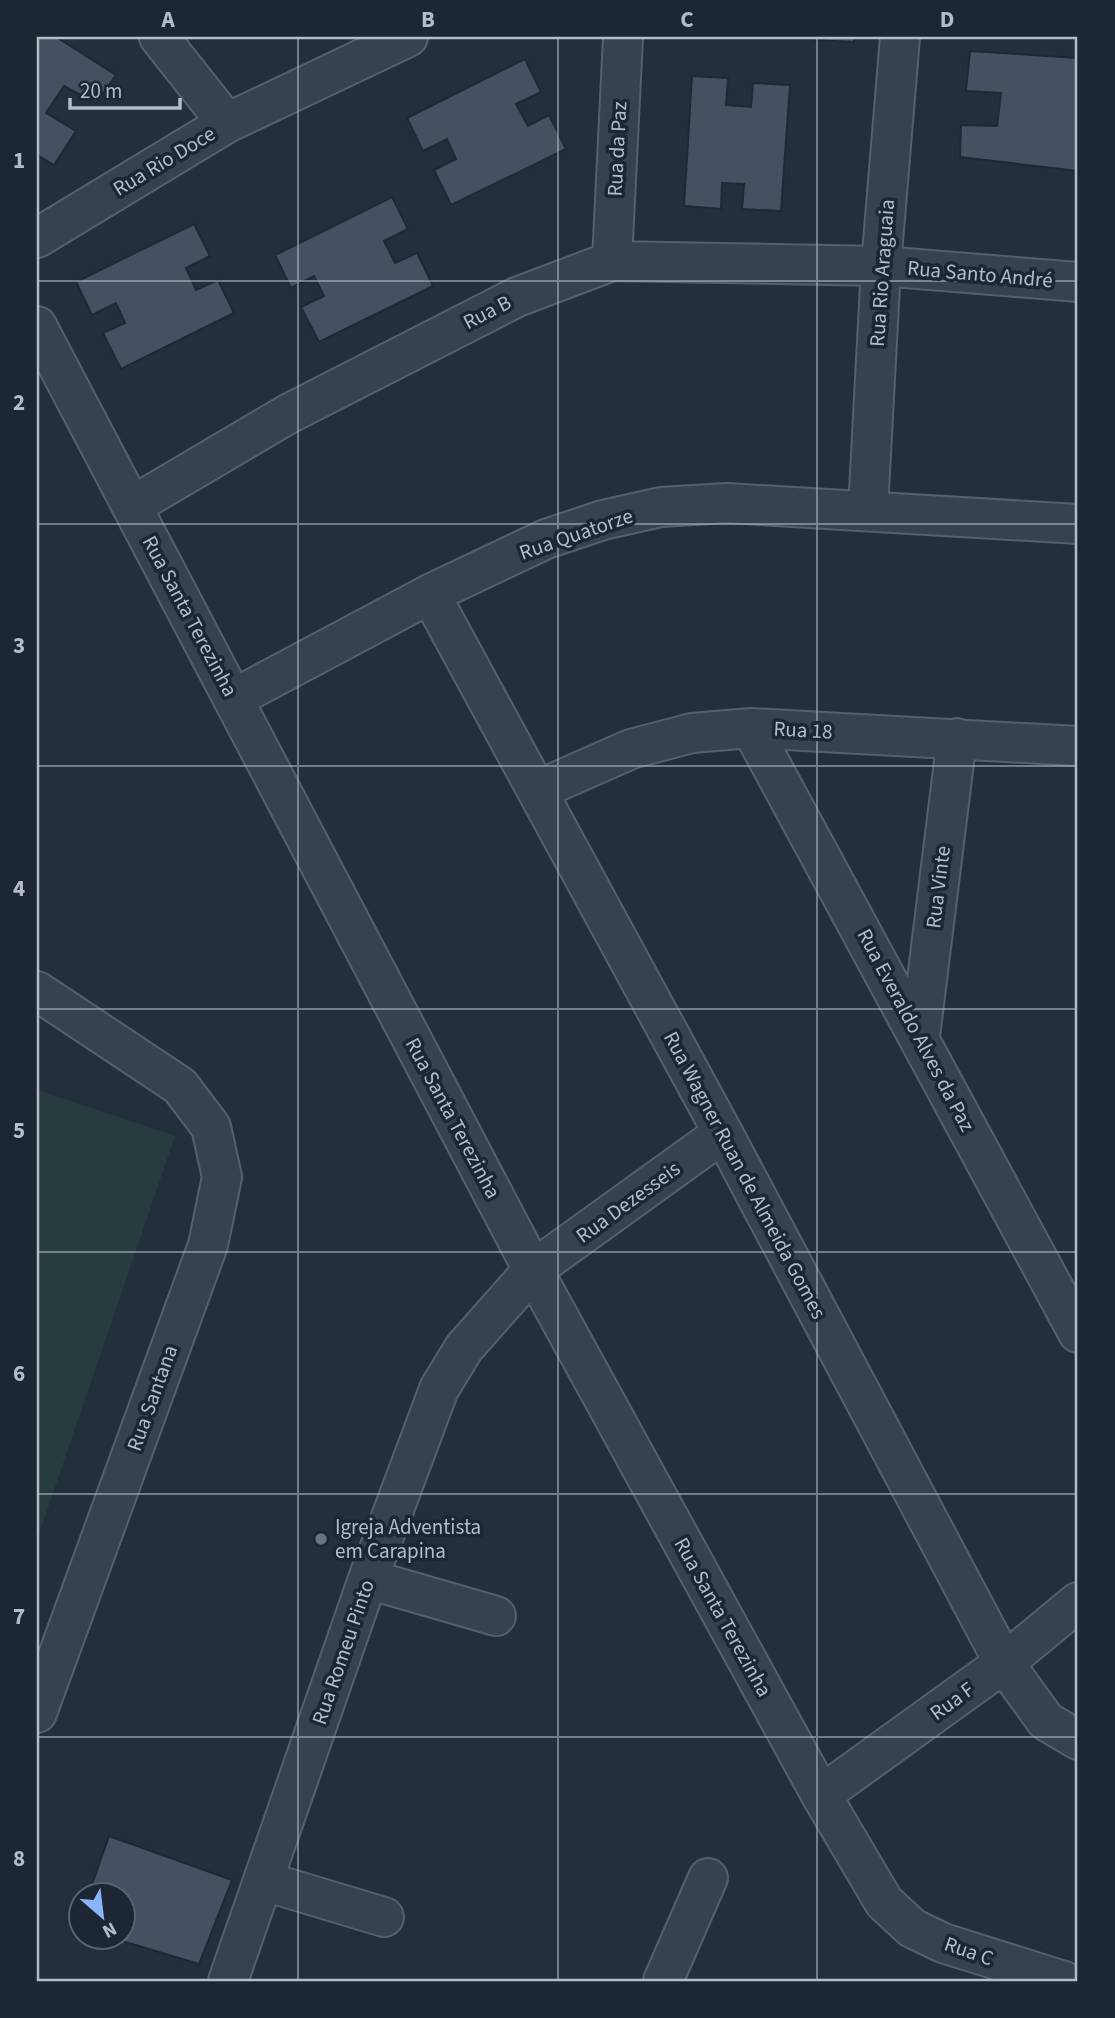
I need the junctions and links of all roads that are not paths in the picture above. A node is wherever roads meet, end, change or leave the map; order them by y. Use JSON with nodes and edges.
{"nodes":[{"id":1,"x":159,"y":37,"type":"edge"},
{"id":2,"x":408,"y":37,"type":"edge"},
{"id":3,"x":623,"y":37,"type":"edge"},
{"id":4,"x":900,"y":37,"type":"edge"},
{"id":5,"x":342,"y":52,"type":"edge"},
{"id":6,"x":227,"y":124,"type":"junction"},
{"id":7,"x":37,"y":238,"type":"edge"},
{"id":8,"x":612,"y":261,"type":"junction"},
{"id":9,"x":881,"y":266,"type":"junction"},
{"id":10,"x":1078,"y":282,"type":"edge"},
{"id":11,"x":37,"y":326,"type":"edge"},
{"id":12,"x":132,"y":506,"type":"junction"},
{"id":13,"x":868,"y":510,"type":"junction"},
{"id":14,"x":1078,"y":524,"type":"edge"},
{"id":15,"x":430,"y":594,"type":"junction"},
{"id":16,"x":233,"y":699,"type":"junction"},
{"id":17,"x":751,"y":728,"type":"junction"},
{"id":18,"x":957,"y":738,"type":"junction"},
{"id":19,"x":1078,"y":747,"type":"edge"},
{"id":20,"x":538,"y":790,"type":"junction"},
{"id":21,"x":37,"y":991,"type":"edge"},
{"id":22,"x":919,"y":1036,"type":"junction"},
{"id":23,"x":723,"y":1133,"type":"junction"},
{"id":24,"x":533,"y":1270,"type":"junction"},
{"id":25,"x":1078,"y":1334,"type":"edge"},
{"id":26,"x":368,"y":1579,"type":"junction"},
{"id":27,"x":1078,"y":1602,"type":"edge"},
{"id":28,"x":496,"y":1616,"type":"dead end"},
{"id":29,"x":1004,"y":1663,"type":"junction"},
{"id":30,"x":37,"y":1713,"type":"edge"},
{"id":31,"x":1078,"y":1740,"type":"edge"},
{"id":32,"x":821,"y":1795,"type":"junction"},
{"id":33,"x":708,"y":1878,"type":"dead end"},
{"id":34,"x":264,"y":1881,"type":"junction"},
{"id":35,"x":884,"y":1902,"type":"joint"},
{"id":36,"x":384,"y":1917,"type":"dead end"},
{"id":37,"x":228,"y":1981,"type":"edge"},
{"id":38,"x":663,"y":1981,"type":"edge"},
{"id":39,"x":1064,"y":1981,"type":"edge"}],
"edges":[{"from":1,"to":6,"type":"street"},
{"from":2,"to":5,"type":"street","name":"Rua Rio Doce"},
{"from":3,"to":8,"type":"street","name":"Rua da Paz"},
{"from":4,"to":9,"type":"street","name":"Rua Rio Araguaia"},
{"from":5,"to":6,"type":"street","name":"Rua Rio Doce"},
{"from":6,"to":7,"type":"street","name":"Rua Rio Doce"},
{"from":8,"to":9,"type":"street","name":"Rua B"},
{"from":8,"to":12,"type":"street","name":"Rua B"},
{"from":9,"to":10,"type":"street","name":"Rua Santo André"},
{"from":9,"to":13,"type":"street","name":"Rua Rio Araguaia"},
{"from":11,"to":12,"type":"street","name":"Rua Santa Terezinha"},
{"from":12,"to":16,"type":"street","name":"Rua Santa Terezinha"},
{"from":13,"to":14,"type":"street","name":"Rua Quatorze"},
{"from":13,"to":15,"type":"street","name":"Rua Quatorze"},
{"from":15,"to":16,"type":"street","name":"Rua Quatorze"},
{"from":15,"to":20,"type":"street","name":"Rua Wagner Ruan de Almeida Gomes"},
{"from":16,"to":24,"type":"street","name":"Rua Santa Terezinha"},
{"from":17,"to":18,"type":"street","name":"Rua 18"},
{"from":17,"to":20,"type":"street","name":"Rua 18"},
{"from":17,"to":22,"type":"street","name":"Rua Everaldo Alves da Paz"},
{"from":18,"to":19,"type":"street","name":"Rua 18"},
{"from":18,"to":22,"type":"street","name":"Rua Vinte"},
{"from":20,"to":23,"type":"street","name":"Rua Wagner Ruan de Almeida Gomes"},
{"from":21,"to":30,"type":"street","name":"Rua Santana"},
{"from":22,"to":25,"type":"street","name":"Rua Everaldo Alves da Paz"},
{"from":23,"to":24,"type":"street","name":"Rua Dezesseis"},
{"from":23,"to":29,"type":"street","name":"Rua Wagner Ruan de Almeida Gomes"},
{"from":24,"to":26,"type":"street","name":"Rua Romeu Pinto"},
{"from":24,"to":32,"type":"street","name":"Rua Santa Terezinha"},
{"from":26,"to":28,"type":"street"},
{"from":26,"to":34,"type":"street","name":"Rua Romeu Pinto"},
{"from":27,"to":29,"type":"street","name":"Rua F"},
{"from":29,"to":31,"type":"street","name":"Rua Wagner Ruan de Almeida Gomes"},
{"from":29,"to":32,"type":"street","name":"Rua F"},
{"from":32,"to":35,"type":"street","name":"Rua Santa Terezinha"},
{"from":33,"to":38,"type":"street"},
{"from":34,"to":36,"type":"street"},
{"from":34,"to":37,"type":"street","name":"Rua Romeu Pinto"},
{"from":35,"to":39,"type":"street","name":"Rua C"}]}
